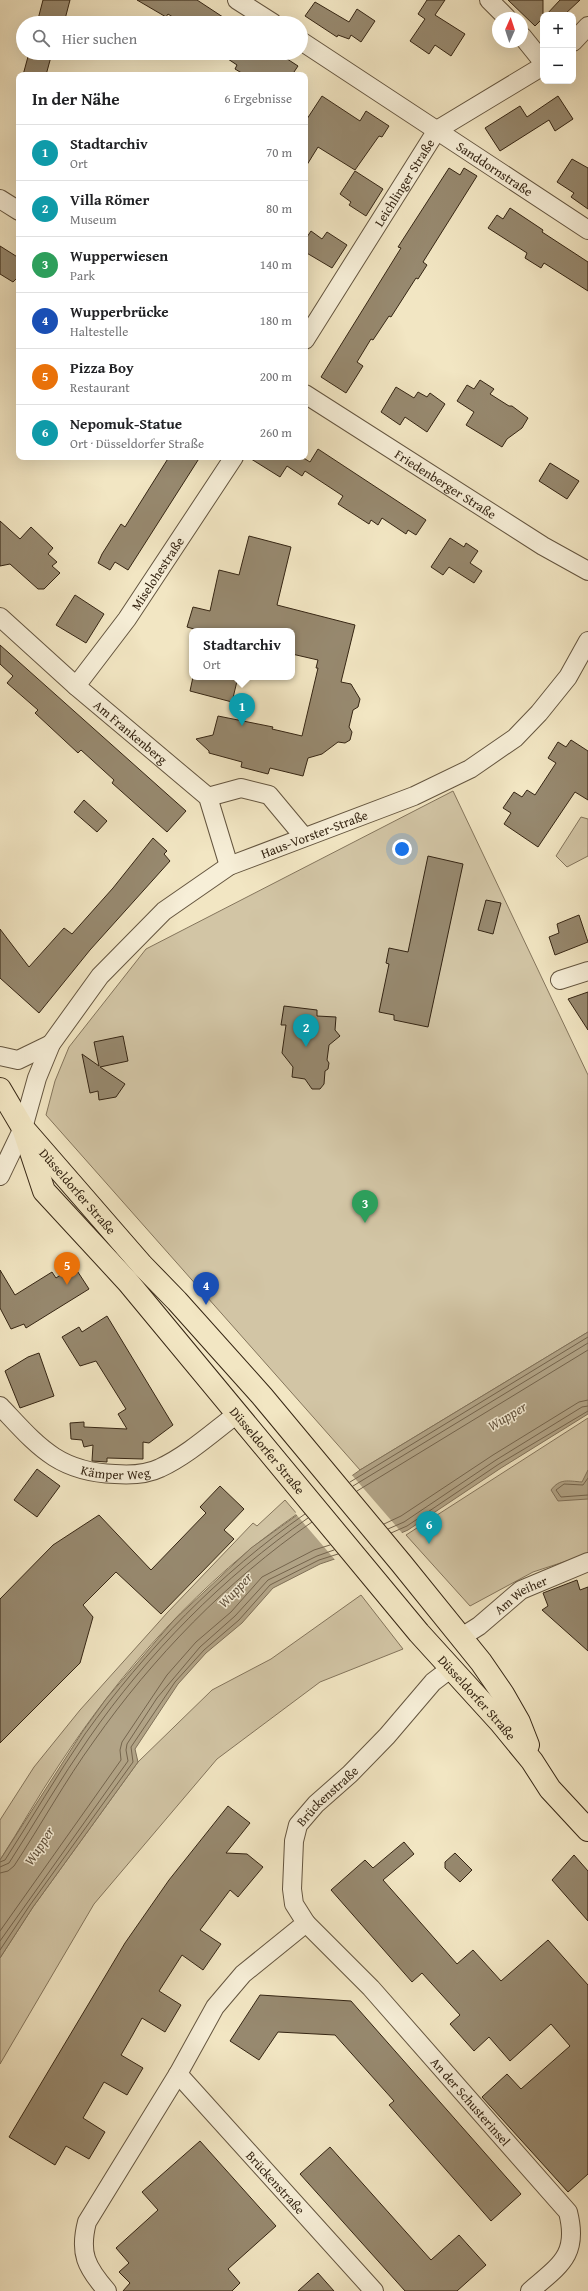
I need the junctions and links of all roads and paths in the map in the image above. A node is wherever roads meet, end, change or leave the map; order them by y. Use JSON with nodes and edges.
{"nodes":[{"id":1,"x":237,"y":0,"type":"edge"},
{"id":2,"x":489,"y":0,"type":"edge"},
{"id":3,"x":501,"y":12,"type":"edge"},
{"id":4,"x":262,"y":16,"type":"edge"},
{"id":5,"x":588,"y":26,"type":"edge"},
{"id":6,"x":576,"y":39,"type":"edge"},
{"id":7,"x":528,"y":43,"type":"edge"},
{"id":8,"x":308,"y":46,"type":"edge"},
{"id":9,"x":540,"y":58,"type":"edge"},
{"id":10,"x":540,"y":68,"type":"edge"},
{"id":11,"x":437,"y":130,"type":"junction"},
{"id":12,"x":0,"y":199,"type":"edge"},
{"id":13,"x":16,"y":209,"type":"edge"},
{"id":14,"x":588,"y":230,"type":"edge"},
{"id":15,"x":308,"y":335,"type":"edge"},
{"id":16,"x":308,"y":396,"type":"edge"},
{"id":17,"x":232,"y":460,"type":"edge"},
{"id":18,"x":588,"y":571,"type":"edge"},
{"id":19,"x":0,"y":617,"type":"edge"},
{"id":20,"x":588,"y":641,"type":"edge"},
{"id":21,"x":76,"y":686,"type":"junction"},
{"id":22,"x":208,"y":797,"type":"junction"},
{"id":23,"x":304,"y":837,"type":"junction"},
{"id":24,"x":229,"y":866,"type":"junction"},
{"id":25,"x":588,"y":971,"type":"edge"},
{"id":26,"x":560,"y":980,"type":"dead end"},
{"id":27,"x":51,"y":1044,"type":"junction"},
{"id":28,"x":0,"y":1056,"type":"edge"},
{"id":29,"x":0,"y":1089,"type":"edge"},
{"id":30,"x":23,"y":1128,"type":"junction"},
{"id":31,"x":0,"y":1176,"type":"edge"},
{"id":32,"x":262,"y":1396,"type":"junction"},
{"id":33,"x":0,"y":1406,"type":"edge"},
{"id":34,"x":238,"y":1414,"type":"junction"},
{"id":35,"x":588,"y":1562,"type":"edge"},
{"id":36,"x":460,"y":1638,"type":"junction"},
{"id":37,"x":450,"y":1669,"type":"junction"},
{"id":38,"x":532,"y":1762,"type":"junction"},
{"id":39,"x":588,"y":1830,"type":"edge"},
{"id":40,"x":306,"y":1923,"type":"junction"},
{"id":41,"x":178,"y":2074,"type":"junction"},
{"id":42,"x":107,"y":2291,"type":"edge"},
{"id":43,"x":374,"y":2291,"type":"edge"},
{"id":44,"x":530,"y":2291,"type":"edge"}],
"edges":[{"from":1,"to":4,"type":"street"},
{"from":2,"to":3,"type":"street"},
{"from":5,"to":6,"type":"street"},
{"from":7,"to":9,"type":"street"},
{"from":8,"to":11,"type":"street","name":"Sanddornstraße"},
{"from":10,"to":11,"type":"street","name":"Leichlinger Straße"},
{"from":11,"to":14,"type":"street","name":"Sanddornstraße"},
{"from":11,"to":15,"type":"street","name":"Leichlinger Straße"},
{"from":12,"to":13,"type":"street"},
{"from":16,"to":18,"type":"street","name":"Friedenberger Straße"},
{"from":17,"to":21,"type":"street","name":"Miselohestraße"},
{"from":19,"to":21,"type":"street","name":"Am Frankenberg"},
{"from":20,"to":23,"type":"street","name":"Haus-Vorster-Straße"},
{"from":21,"to":22,"type":"street","name":"Am Frankenberg"},
{"from":22,"to":23,"type":"street"},
{"from":22,"to":24,"type":"street"},
{"from":23,"to":24,"type":"street","name":"Haus-Vorster-Straße"},
{"from":24,"to":27,"type":"street","name":"Haus-Vorster-Straße"},
{"from":25,"to":26,"type":"street"},
{"from":27,"to":28,"type":"street","name":"Haus-Vorster-Straße"},
{"from":27,"to":30,"type":"street","name":"Haus-Vorster-Straße"},
{"from":29,"to":30,"type":"main road","name":"Düsseldorfer Straße"},
{"from":30,"to":31,"type":"street","name":"Haus-Vorster-Straße"},
{"from":30,"to":32,"type":"main road","name":"Düsseldorfer Straße"},
{"from":30,"to":34,"type":"main road","name":"Düsseldorfer Straße"},
{"from":32,"to":34,"type":"main road"},
{"from":32,"to":36,"type":"main road","name":"Düsseldorfer Straße"},
{"from":33,"to":34,"type":"street","name":"Kämper Weg"},
{"from":34,"to":37,"type":"main road","name":"Düsseldorfer Straße"},
{"from":35,"to":36,"type":"street","name":"Am Weiher"},
{"from":36,"to":38,"type":"main road","name":"Düsseldorfer Straße"},
{"from":37,"to":38,"type":"main road","name":"Düsseldorfer Straße"},
{"from":37,"to":40,"type":"street","name":"Brückenstraße"},
{"from":38,"to":39,"type":"main road","name":"Düsseldorfer Straße"},
{"from":40,"to":41,"type":"street"},
{"from":40,"to":44,"type":"street","name":"An der Schusterinsel"},
{"from":41,"to":42,"type":"street"},
{"from":41,"to":43,"type":"street","name":"Brückenstraße"}]}
